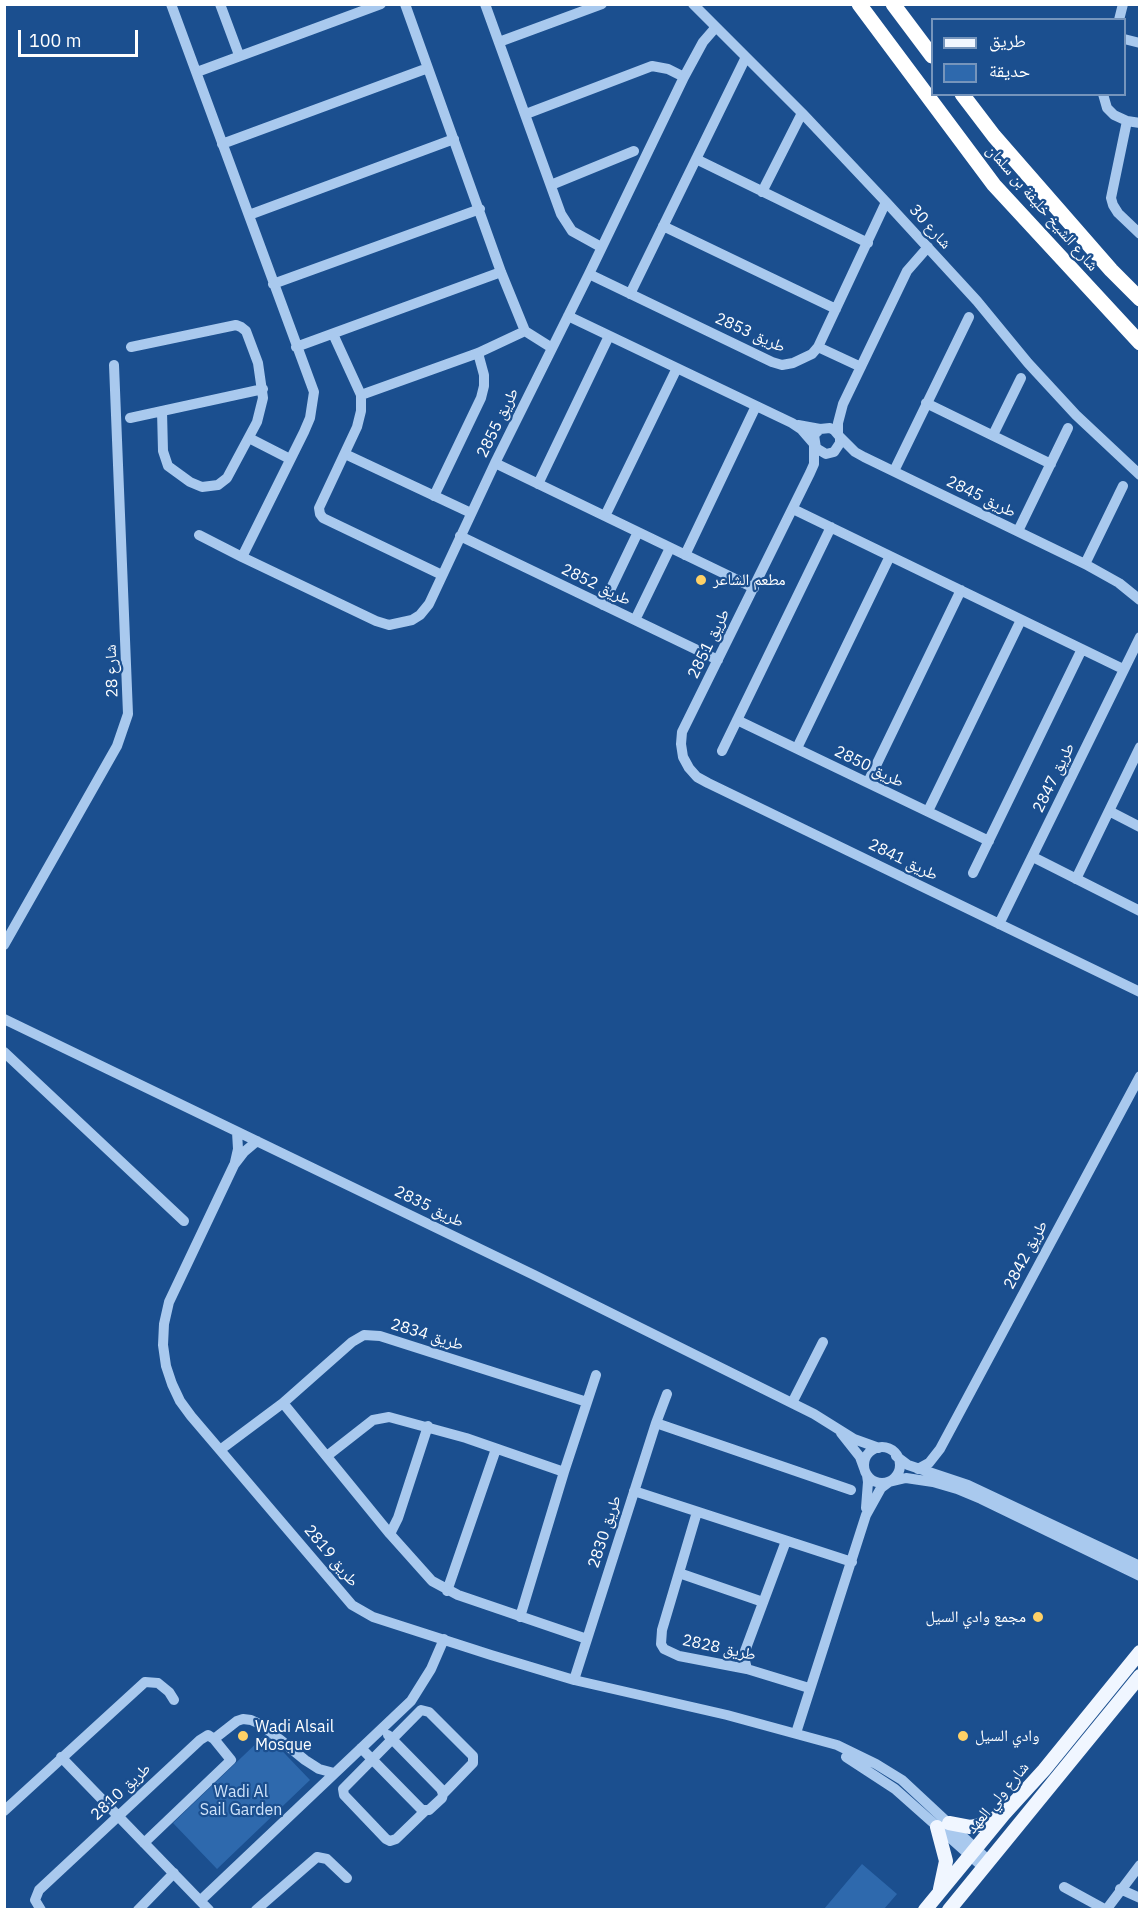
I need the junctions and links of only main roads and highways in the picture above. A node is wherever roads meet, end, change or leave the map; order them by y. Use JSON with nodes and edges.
{"nodes":[{"id":1,"x":848,"y":4,"type":"edge"},
{"id":2,"x":859,"y":4,"type":"edge"},
{"id":3,"x":893,"y":4,"type":"edge"},
{"id":4,"x":889,"y":46,"type":"junction"},
{"id":5,"x":931,"y":53,"type":"edge"},
{"id":6,"x":964,"y":96,"type":"edge"},
{"id":7,"x":1140,"y":299,"type":"edge"},
{"id":8,"x":1140,"y":344,"type":"edge"},
{"id":9,"x":1140,"y":1652,"type":"edge"},
{"id":10,"x":1140,"y":1676,"type":"edge"},
{"id":11,"x":1004,"y":1814,"type":"junction"},
{"id":12,"x":980,"y":1859,"type":"junction"},
{"id":13,"x":939,"y":1892,"type":"junction"},
{"id":14,"x":925,"y":1910,"type":"edge"},
{"id":15,"x":941,"y":1910,"type":"edge"},
{"id":16,"x":949,"y":1910,"type":"edge"}],
"edges":[{"from":1,"to":4,"type":"highway"},
{"from":2,"to":4,"type":"highway","name":"شارع الشيخ خليفة بن سلمان"},
{"from":3,"to":5,"type":"highway"},
{"from":4,"to":8,"type":"highway","name":"شارع الشيخ خليفة بن سلمان"},
{"from":6,"to":7,"type":"highway","name":"شارع الشيخ خليفة بن سلمان"},
{"from":9,"to":11,"type":"main road","name":"شارع ولي العهد"},
{"from":10,"to":12,"type":"main road","name":"شارع ولي العهد"},
{"from":11,"to":12,"type":"main road","name":"شارع ولي العهد"},
{"from":11,"to":13,"type":"main road"},
{"from":12,"to":13,"type":"main road","name":"شارع ولي العهد"},
{"from":12,"to":15,"type":"main road"},
{"from":12,"to":16,"type":"main road","name":"شارع ولي العهد"},
{"from":13,"to":14,"type":"main road","name":"شارع ولي العهد"}]}
